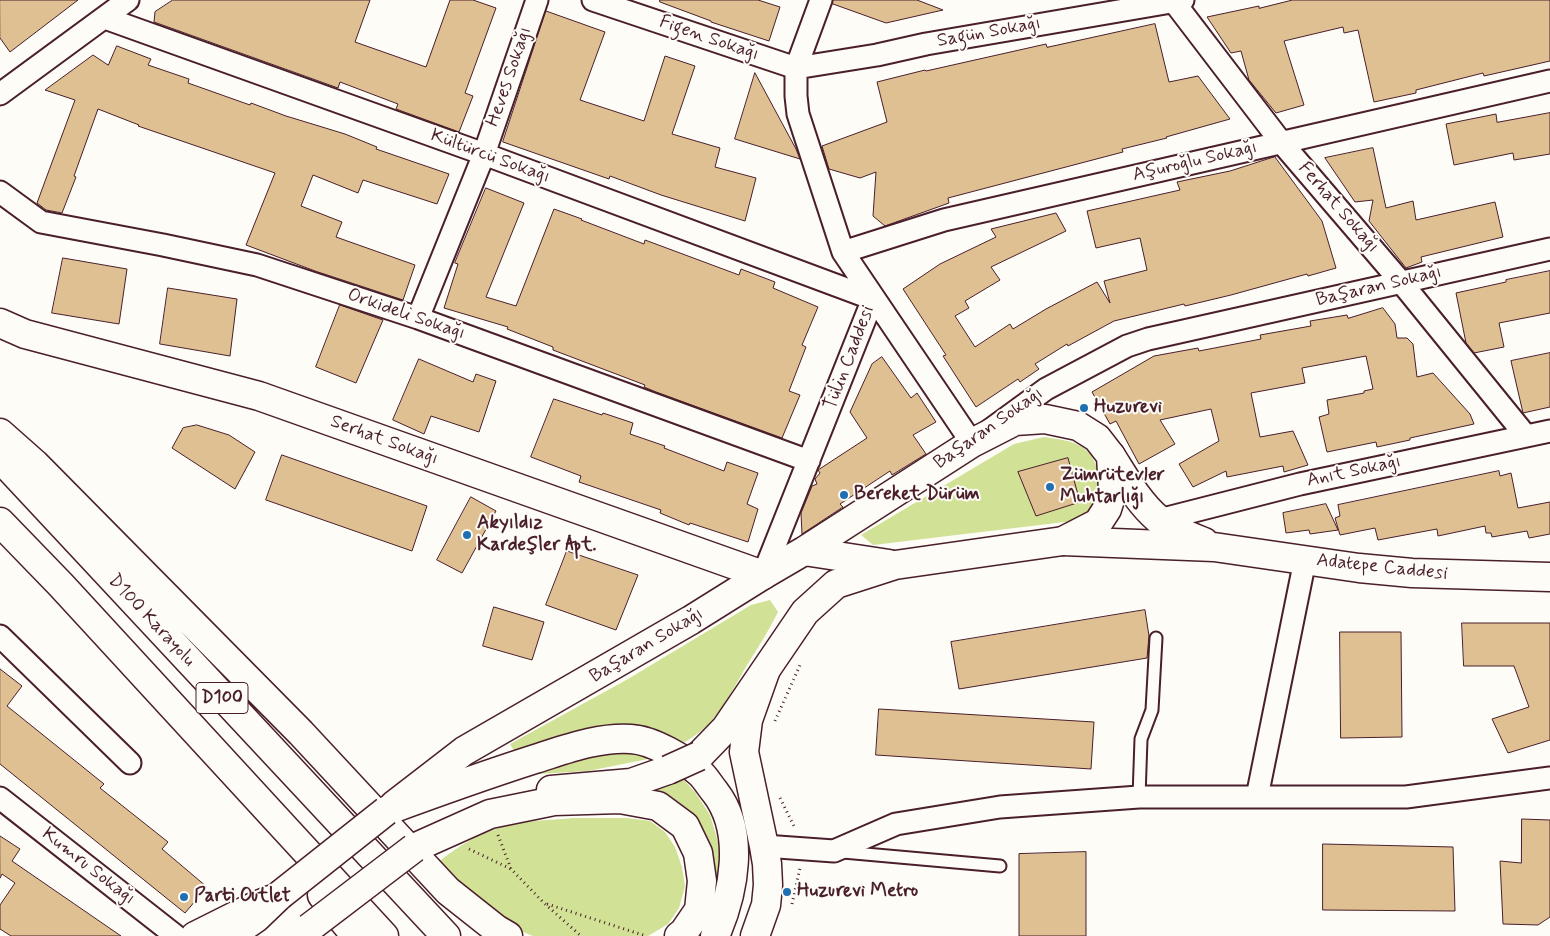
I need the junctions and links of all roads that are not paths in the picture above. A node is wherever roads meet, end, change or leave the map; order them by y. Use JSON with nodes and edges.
{"nodes":[{"id":1,"x":128,"y":0,"type":"edge"},
{"id":2,"x":537,"y":0,"type":"edge"},
{"id":3,"x":594,"y":0,"type":"edge"},
{"id":4,"x":821,"y":0,"type":"edge"},
{"id":5,"x":1178,"y":1,"type":"edge"},
{"id":6,"x":105,"y":18,"type":"junction"},
{"id":7,"x":796,"y":68,"type":"junction"},
{"id":8,"x":1550,"y":81,"type":"edge"},
{"id":9,"x":0,"y":94,"type":"edge"},
{"id":10,"x":1281,"y":142,"type":"junction"},
{"id":11,"x":484,"y":154,"type":"junction"},
{"id":12,"x":0,"y":192,"type":"edge"},
{"id":13,"x":1550,"y":249,"type":"edge"},
{"id":14,"x":843,"y":252,"type":"junction"},
{"id":15,"x":1401,"y":282,"type":"junction"},
{"id":16,"x":874,"y":299,"type":"junction"},
{"id":17,"x":418,"y":318,"type":"junction"},
{"id":18,"x":0,"y":323,"type":"edge"},
{"id":19,"x":1550,"y":431,"type":"edge"},
{"id":20,"x":0,"y":433,"type":"edge"},
{"id":21,"x":1526,"y":436,"type":"junction"},
{"id":22,"x":972,"y":443,"type":"junction"},
{"id":23,"x":1111,"y":456,"type":"junction"},
{"id":24,"x":0,"y":458,"type":"edge"},
{"id":25,"x":809,"y":461,"type":"junction"},
{"id":26,"x":1159,"y":520,"type":"junction"},
{"id":27,"x":0,"y":522,"type":"edge"},
{"id":28,"x":1063,"y":542,"type":"junction"},
{"id":29,"x":1214,"y":547,"type":"junction"},
{"id":30,"x":804,"y":551,"type":"junction"},
{"id":31,"x":1305,"y":560,"type":"junction"},
{"id":32,"x":895,"y":565,"type":"junction"},
{"id":33,"x":763,"y":575,"type":"junction"},
{"id":34,"x":1550,"y":577,"type":"edge"},
{"id":35,"x":0,"y":636,"type":"edge"},
{"id":36,"x":1156,"y":638,"type":"dead end"},
{"id":37,"x":765,"y":672,"type":"junction"},
{"id":38,"x":130,"y":763,"type":"dead end"},
{"id":39,"x":1550,"y":778,"type":"edge"},
{"id":40,"x":1139,"y":796,"type":"junction"},
{"id":41,"x":1257,"y":797,"type":"junction"},
{"id":42,"x":0,"y":798,"type":"edge"},
{"id":43,"x":266,"y":810,"type":"junction"},
{"id":44,"x":386,"y":812,"type":"junction"},
{"id":45,"x":764,"y":846,"type":"junction"},
{"id":46,"x":414,"y":848,"type":"junction"},
{"id":47,"x":834,"y":851,"type":"junction"},
{"id":48,"x":1000,"y":866,"type":"dead end"},
{"id":49,"x":280,"y":895,"type":"junction"},
{"id":50,"x":778,"y":908,"type":"junction"},
{"id":51,"x":303,"y":933,"type":"edge"},
{"id":52,"x":176,"y":936,"type":"edge"},
{"id":53,"x":195,"y":936,"type":"edge"},
{"id":54,"x":230,"y":936,"type":"edge"},
{"id":55,"x":356,"y":936,"type":"edge"},
{"id":56,"x":384,"y":936,"type":"edge"},
{"id":57,"x":446,"y":936,"type":"edge"},
{"id":58,"x":508,"y":936,"type":"edge"},
{"id":59,"x":679,"y":936,"type":"edge"},
{"id":60,"x":715,"y":936,"type":"edge"},
{"id":61,"x":746,"y":936,"type":"edge"},
{"id":62,"x":755,"y":936,"type":"edge"}],
"edges":[{"from":1,"to":6,"type":"street"},
{"from":2,"to":11,"type":"street","name":"Heves Sokağı"},
{"from":3,"to":7,"type":"street","name":"Figen Sokağı"},
{"from":4,"to":7,"type":"street","name":"Tülin Caddesi"},
{"from":5,"to":7,"type":"street","name":"Sagün Sokağı"},
{"from":5,"to":10,"type":"street","name":"Ferhat Sokağı"},
{"from":6,"to":9,"type":"street"},
{"from":6,"to":11,"type":"street","name":"Kültürcü Sokağı"},
{"from":7,"to":14,"type":"street","name":"Tülin Caddesi"},
{"from":8,"to":10,"type":"street","name":"Aşuroğlu Sokağı"},
{"from":10,"to":14,"type":"street","name":"Aşuroğlu Sokağı"},
{"from":10,"to":15,"type":"street","name":"Ferhat Sokağı"},
{"from":11,"to":16,"type":"street","name":"Kültürcü Sokağı"},
{"from":11,"to":17,"type":"street","name":"Heves Sokağı"},
{"from":12,"to":17,"type":"street","name":"Orkideli Sokağı"},
{"from":13,"to":15,"type":"street","name":"Başaran Sokağı"},
{"from":14,"to":16,"type":"street","name":"Tülin Caddesi"},
{"from":15,"to":21,"type":"street","name":"Ferhat Sokağı"},
{"from":15,"to":22,"type":"street","name":"Başaran Sokağı"},
{"from":16,"to":22,"type":"street"},
{"from":16,"to":25,"type":"street","name":"Tülin Caddesi"},
{"from":17,"to":25,"type":"street","name":"Orkideli Sokağı"},
{"from":18,"to":33,"type":"main road","name":"Serhat Sokağı"},
{"from":19,"to":21,"type":"street","name":"Anıt Sokağı"},
{"from":20,"to":58,"type":"main road"},
{"from":21,"to":26,"type":"street","name":"Anıt Sokağı"},
{"from":22,"to":23,"type":"main road","name":"Adatepe Caddesi"},
{"from":22,"to":30,"type":"main road","name":"Başaran Sokağı"},
{"from":23,"to":26,"type":"main road","name":"Adatepe Caddesi"},
{"from":23,"to":28,"type":"main road"},
{"from":24,"to":57,"type":"main road","name":"D100 Karayolu","number":"D100"},
{"from":25,"to":33,"type":"street","name":"Tülin Caddesi"},
{"from":26,"to":29,"type":"main road","name":"Adatepe Caddesi"},
{"from":27,"to":43,"type":"main road","number":"D100"},
{"from":28,"to":29,"type":"main road","name":"Adatepe Caddesi"},
{"from":28,"to":32,"type":"main road"},
{"from":29,"to":31,"type":"main road","name":"Adatepe Caddesi"},
{"from":30,"to":32,"type":"main road"},
{"from":30,"to":33,"type":"main road","name":"Başaran Sokağı"},
{"from":31,"to":34,"type":"main road","name":"Adatepe Caddesi"},
{"from":31,"to":41,"type":"street"},
{"from":32,"to":37,"type":"main road"},
{"from":33,"to":44,"type":"main road","name":"Başaran Sokağı"},
{"from":35,"to":38,"type":"street"},
{"from":36,"to":40,"type":"lane"},
{"from":37,"to":45,"type":"main road"},
{"from":37,"to":46,"type":"main road","bridge":true},
{"from":39,"to":41,"type":"street"},
{"from":40,"to":41,"type":"street"},
{"from":40,"to":47,"type":"street"},
{"from":42,"to":52,"type":"street","name":"Kumru Sokağı"},
{"from":43,"to":55,"type":"main road"},
{"from":43,"to":56,"type":"main road","number":"D100"},
{"from":44,"to":49,"type":"main road","name":"Başaran Sokağı","bridge":true},
{"from":44,"to":60,"type":"main road"},
{"from":45,"to":47,"type":"street"},
{"from":45,"to":50,"type":"main road"},
{"from":46,"to":51,"type":"main road","bridge":true},
{"from":46,"to":59,"type":"main road"},
{"from":47,"to":48,"type":"lane"},
{"from":49,"to":53,"type":"main road"},
{"from":49,"to":54,"type":"main road"},
{"from":50,"to":61,"type":"main road"},
{"from":50,"to":62,"type":"main road"}]}
